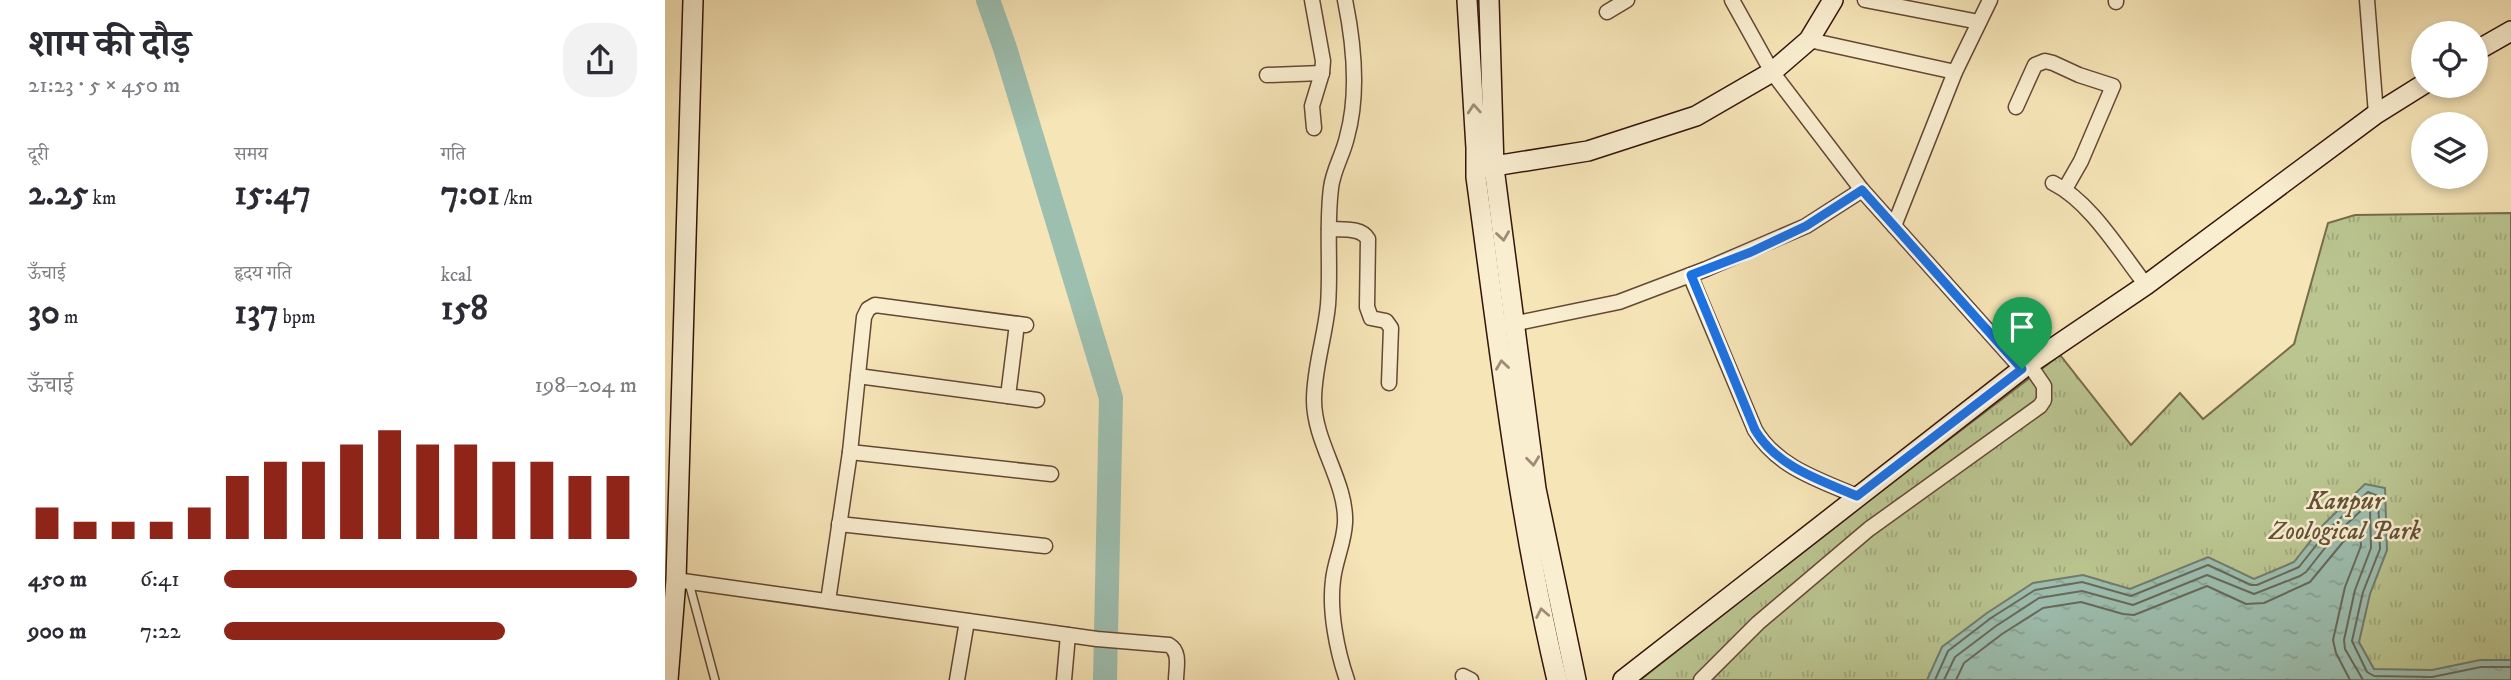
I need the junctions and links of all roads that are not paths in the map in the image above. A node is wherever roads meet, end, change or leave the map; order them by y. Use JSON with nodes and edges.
{"nodes":[{"id":1,"x":693,"y":0,"type":"edge"},
{"id":2,"x":1312,"y":0,"type":"edge"},
{"id":3,"x":1345,"y":0,"type":"edge"},
{"id":4,"x":1467,"y":0,"type":"edge"},
{"id":5,"x":1489,"y":0,"type":"edge"},
{"id":6,"x":1627,"y":0,"type":"edge"},
{"id":7,"x":1731,"y":0,"type":"edge"},
{"id":8,"x":1833,"y":0,"type":"edge"},
{"id":9,"x":1865,"y":0,"type":"edge"},
{"id":10,"x":1990,"y":0,"type":"edge"},
{"id":11,"x":2367,"y":0,"type":"edge"},
{"id":12,"x":1608,"y":12,"type":"dead end"},
{"id":13,"x":1979,"y":22,"type":"junction"},
{"id":14,"x":2511,"y":31,"type":"edge"},
{"id":15,"x":1809,"y":40,"type":"junction"},
{"id":16,"x":2488,"y":44,"type":"edge"},
{"id":17,"x":1772,"y":72,"type":"junction"},
{"id":18,"x":1955,"y":72,"type":"junction"},
{"id":19,"x":1322,"y":73,"type":"junction"},
{"id":20,"x":1267,"y":75,"type":"dead end"},
{"id":21,"x":2411,"y":92,"type":"edge"},
{"id":22,"x":2016,"y":107,"type":"dead end"},
{"id":23,"x":2375,"y":114,"type":"junction"},
{"id":24,"x":1314,"y":128,"type":"dead end"},
{"id":25,"x":1485,"y":168,"type":"junction"},
{"id":26,"x":1862,"y":190,"type":"junction"},
{"id":27,"x":1894,"y":226,"type":"junction"},
{"id":28,"x":1329,"y":229,"type":"junction"},
{"id":29,"x":1691,"y":275,"type":"junction"},
{"id":30,"x":2146,"y":285,"type":"junction"},
{"id":31,"x":1506,"y":326,"type":"junction"},
{"id":32,"x":2025,"y":367,"type":"junction"},
{"id":33,"x":858,"y":376,"type":"junction"},
{"id":34,"x":1389,"y":383,"type":"dead end"},
{"id":35,"x":1008,"y":396,"type":"junction"},
{"id":36,"x":1037,"y":400,"type":"dead end"},
{"id":37,"x":850,"y":452,"type":"junction"},
{"id":38,"x":1051,"y":474,"type":"dead end"},
{"id":39,"x":1857,"y":496,"type":"junction"},
{"id":40,"x":839,"y":524,"type":"junction"},
{"id":41,"x":1045,"y":546,"type":"dead end"},
{"id":42,"x":682,"y":581,"type":"junction"},
{"id":43,"x":828,"y":601,"type":"junction"},
{"id":44,"x":967,"y":621,"type":"junction"},
{"id":45,"x":1068,"y":635,"type":"junction"},
{"id":46,"x":668,"y":680,"type":"edge"},
{"id":47,"x":715,"y":680,"type":"edge"},
{"id":48,"x":957,"y":680,"type":"edge"},
{"id":49,"x":1064,"y":680,"type":"edge"},
{"id":50,"x":1175,"y":680,"type":"edge"},
{"id":51,"x":1347,"y":680,"type":"edge"},
{"id":52,"x":1557,"y":680,"type":"edge"},
{"id":53,"x":1576,"y":680,"type":"edge"},
{"id":54,"x":1623,"y":680,"type":"edge"},
{"id":55,"x":1701,"y":680,"type":"edge"}],
"edges":[{"from":1,"to":42,"type":"main road"},
{"from":2,"to":19,"type":"street"},
{"from":3,"to":28,"type":"street"},
{"from":25,"to":4,"type":"main road","one_way":true},
{"from":5,"to":25,"type":"main road"},
{"from":6,"to":12,"type":"street"},
{"from":7,"to":17,"type":"street"},
{"from":8,"to":15,"type":"main road"},
{"from":9,"to":13,"type":"street"},
{"from":10,"to":13,"type":"street"},
{"from":11,"to":23,"type":"street"},
{"from":13,"to":18,"type":"street"},
{"from":14,"to":16,"type":"main road"},
{"from":15,"to":17,"type":"main road"},
{"from":15,"to":18,"type":"street"},
{"from":17,"to":25,"type":"main road"},
{"from":17,"to":26,"type":"street"},
{"from":18,"to":27,"type":"street"},
{"from":19,"to":20,"type":"street"},
{"from":19,"to":24,"type":"street"},
{"from":21,"to":23,"type":"main road"},
{"from":22,"to":30,"type":"street"},
{"from":23,"to":30,"type":"main road"},
{"from":25,"to":31,"type":"main road"},
{"from":26,"to":27,"type":"street"},
{"from":26,"to":29,"type":"street"},
{"from":27,"to":32,"type":"street"},
{"from":28,"to":34,"type":"street"},
{"from":28,"to":51,"type":"street"},
{"from":29,"to":31,"type":"street"},
{"from":29,"to":39,"type":"street"},
{"from":30,"to":32,"type":"main road"},
{"from":52,"to":31,"type":"main road","one_way":true},
{"from":31,"to":53,"type":"main road","one_way":true},
{"from":32,"to":39,"type":"main road"},
{"from":32,"to":55,"type":"street"},
{"from":33,"to":35,"type":"street"},
{"from":33,"to":35,"type":"street"},
{"from":33,"to":37,"type":"street"},
{"from":35,"to":36,"type":"street"},
{"from":37,"to":38,"type":"street"},
{"from":37,"to":40,"type":"street"},
{"from":39,"to":54,"type":"main road"},
{"from":40,"to":41,"type":"street"},
{"from":40,"to":43,"type":"street"},
{"from":42,"to":43,"type":"street"},
{"from":42,"to":46,"type":"main road"},
{"from":42,"to":47,"type":"lane"},
{"from":43,"to":44,"type":"street"},
{"from":44,"to":45,"type":"street"},
{"from":44,"to":48,"type":"street"},
{"from":45,"to":49,"type":"street"},
{"from":45,"to":50,"type":"street"}]}
